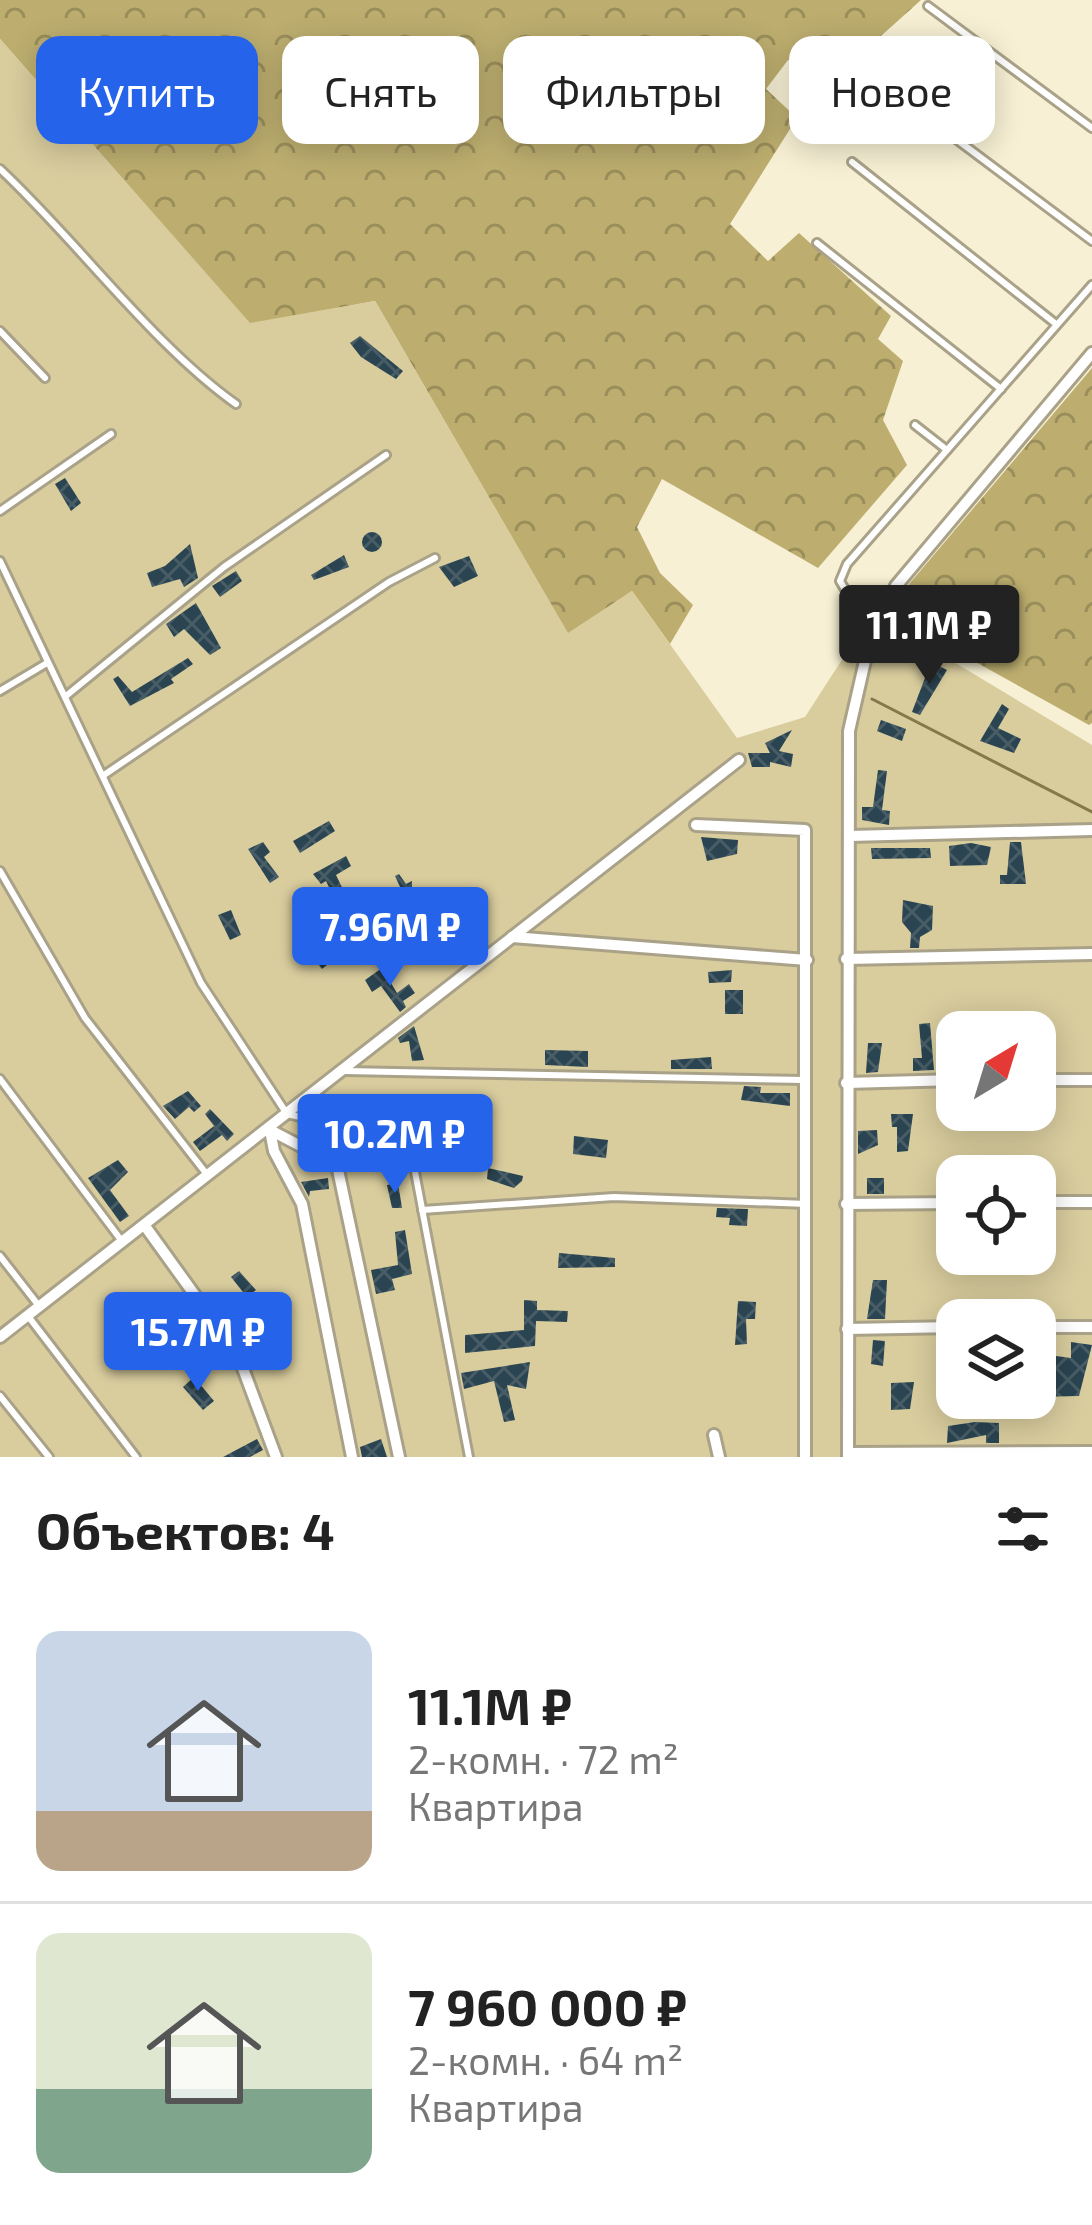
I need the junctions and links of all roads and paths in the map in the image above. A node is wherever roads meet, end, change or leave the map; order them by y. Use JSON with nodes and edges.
{"nodes":[{"id":1,"x":928,"y":6,"type":"dead end"},
{"id":2,"x":1092,"y":128,"type":"edge"},
{"id":3,"x":963,"y":144,"type":"edge"},
{"id":4,"x":851,"y":162,"type":"dead end"},
{"id":5,"x":0,"y":169,"type":"edge"},
{"id":6,"x":1092,"y":241,"type":"edge"},
{"id":7,"x":817,"y":243,"type":"dead end"},
{"id":8,"x":1092,"y":285,"type":"edge"},
{"id":9,"x":1057,"y":325,"type":"junction"},
{"id":10,"x":0,"y":331,"type":"edge"},
{"id":11,"x":1092,"y":353,"type":"edge"},
{"id":12,"x":45,"y":378,"type":"dead end"},
{"id":13,"x":1001,"y":388,"type":"junction"},
{"id":14,"x":236,"y":404,"type":"dead end"},
{"id":15,"x":915,"y":425,"type":"dead end"},
{"id":16,"x":111,"y":434,"type":"dead end"},
{"id":17,"x":947,"y":450,"type":"junction"},
{"id":18,"x":386,"y":455,"type":"dead end"},
{"id":19,"x":0,"y":511,"type":"edge"},
{"id":20,"x":434,"y":558,"type":"dead end"},
{"id":21,"x":0,"y":561,"type":"edge"},
{"id":22,"x":880,"y":618,"type":"junction"},
{"id":23,"x":47,"y":662,"type":"junction"},
{"id":24,"x":0,"y":691,"type":"edge"},
{"id":25,"x":66,"y":696,"type":"junction"},
{"id":26,"x":739,"y":760,"type":"dead end"},
{"id":27,"x":104,"y":776,"type":"junction"},
{"id":28,"x":696,"y":825,"type":"dead end"},
{"id":29,"x":1092,"y":830,"type":"edge"},
{"id":30,"x":849,"y":836,"type":"junction"},
{"id":31,"x":0,"y":871,"type":"edge"},
{"id":32,"x":512,"y":938,"type":"junction"},
{"id":33,"x":1092,"y":954,"type":"edge"},
{"id":34,"x":846,"y":959,"type":"junction"},
{"id":35,"x":807,"y":960,"type":"junction"},
{"id":36,"x":342,"y":1070,"type":"junction"},
{"id":37,"x":0,"y":1078,"type":"edge"},
{"id":38,"x":804,"y":1080,"type":"junction"},
{"id":39,"x":1056,"y":1080,"type":"edge"},
{"id":40,"x":1092,"y":1080,"type":"edge"},
{"id":41,"x":936,"y":1081,"type":"edge"},
{"id":42,"x":846,"y":1083,"type":"junction"},
{"id":43,"x":287,"y":1114,"type":"junction"},
{"id":44,"x":270,"y":1130,"type":"junction"},
{"id":45,"x":205,"y":1172,"type":"junction"},
{"id":46,"x":1056,"y":1202,"type":"edge"},
{"id":47,"x":1092,"y":1202,"type":"edge"},
{"id":48,"x":936,"y":1203,"type":"edge"},
{"id":49,"x":807,"y":1204,"type":"junction"},
{"id":50,"x":846,"y":1204,"type":"junction"},
{"id":51,"x":422,"y":1210,"type":"junction"},
{"id":52,"x":145,"y":1226,"type":"junction"},
{"id":53,"x":123,"y":1243,"type":"junction"},
{"id":54,"x":0,"y":1256,"type":"edge"},
{"id":55,"x":39,"y":1306,"type":"junction"},
{"id":56,"x":28,"y":1316,"type":"junction"},
{"id":57,"x":1056,"y":1327,"type":"edge"},
{"id":58,"x":1092,"y":1327,"type":"edge"},
{"id":59,"x":936,"y":1328,"type":"edge"},
{"id":60,"x":848,"y":1329,"type":"junction"},
{"id":61,"x":0,"y":1337,"type":"edge"},
{"id":62,"x":0,"y":1396,"type":"edge"},
{"id":63,"x":714,"y":1435,"type":"dead end"},
{"id":64,"x":1092,"y":1452,"type":"edge"},
{"id":65,"x":848,"y":1455,"type":"edge"},
{"id":66,"x":49,"y":1457,"type":"edge"},
{"id":67,"x":136,"y":1457,"type":"edge"},
{"id":68,"x":276,"y":1457,"type":"edge"},
{"id":69,"x":352,"y":1457,"type":"edge"},
{"id":70,"x":399,"y":1457,"type":"edge"},
{"id":71,"x":469,"y":1457,"type":"edge"},
{"id":72,"x":719,"y":1457,"type":"edge"},
{"id":73,"x":805,"y":1457,"type":"edge"}],
"edges":[{"from":1,"to":2,"type":"lane"},
{"from":3,"to":6,"type":"lane"},
{"from":4,"to":9,"type":"lane"},
{"from":5,"to":14,"type":"lane"},
{"from":7,"to":13,"type":"lane"},
{"from":8,"to":9,"type":"lane"},
{"from":9,"to":13,"type":"lane"},
{"from":10,"to":12,"type":"lane"},
{"from":11,"to":22,"type":"street"},
{"from":13,"to":17,"type":"lane"},
{"from":15,"to":17,"type":"lane"},
{"from":16,"to":19,"type":"lane"},
{"from":17,"to":22,"type":"lane"},
{"from":18,"to":25,"type":"lane"},
{"from":20,"to":27,"type":"lane"},
{"from":21,"to":23,"type":"lane"},
{"from":22,"to":30,"type":"street"},
{"from":23,"to":24,"type":"lane"},
{"from":23,"to":25,"type":"lane"},
{"from":25,"to":27,"type":"lane"},
{"from":26,"to":32,"type":"street"},
{"from":27,"to":43,"type":"lane"},
{"from":28,"to":35,"type":"street"},
{"from":29,"to":30,"type":"street"},
{"from":30,"to":34,"type":"street"},
{"from":31,"to":45,"type":"lane"},
{"from":32,"to":35,"type":"street"},
{"from":32,"to":36,"type":"street"},
{"from":33,"to":34,"type":"street"},
{"from":34,"to":42,"type":"street"},
{"from":35,"to":38,"type":"street"},
{"from":36,"to":38,"type":"lane"},
{"from":36,"to":43,"type":"street"},
{"from":37,"to":53,"type":"lane"},
{"from":38,"to":49,"type":"street"},
{"from":39,"to":40,"type":"street"},
{"from":41,"to":42,"type":"street"},
{"from":42,"to":50,"type":"street"},
{"from":43,"to":44,"type":"street"},
{"from":43,"to":51,"type":"lane"},
{"from":44,"to":45,"type":"street"},
{"from":44,"to":69,"type":"street"},
{"from":44,"to":70,"type":"street"},
{"from":45,"to":52,"type":"street"},
{"from":46,"to":47,"type":"street"},
{"from":48,"to":50,"type":"street"},
{"from":49,"to":51,"type":"lane"},
{"from":49,"to":73,"type":"street"},
{"from":50,"to":60,"type":"street"},
{"from":51,"to":71,"type":"lane"},
{"from":52,"to":53,"type":"street"},
{"from":52,"to":68,"type":"street"},
{"from":53,"to":55,"type":"street"},
{"from":54,"to":55,"type":"lane"},
{"from":55,"to":56,"type":"street"},
{"from":56,"to":61,"type":"street"},
{"from":56,"to":67,"type":"lane"},
{"from":57,"to":58,"type":"street"},
{"from":59,"to":60,"type":"street"},
{"from":60,"to":65,"type":"street"},
{"from":62,"to":66,"type":"lane"},
{"from":63,"to":72,"type":"street"},
{"from":64,"to":65,"type":"street"}]}
